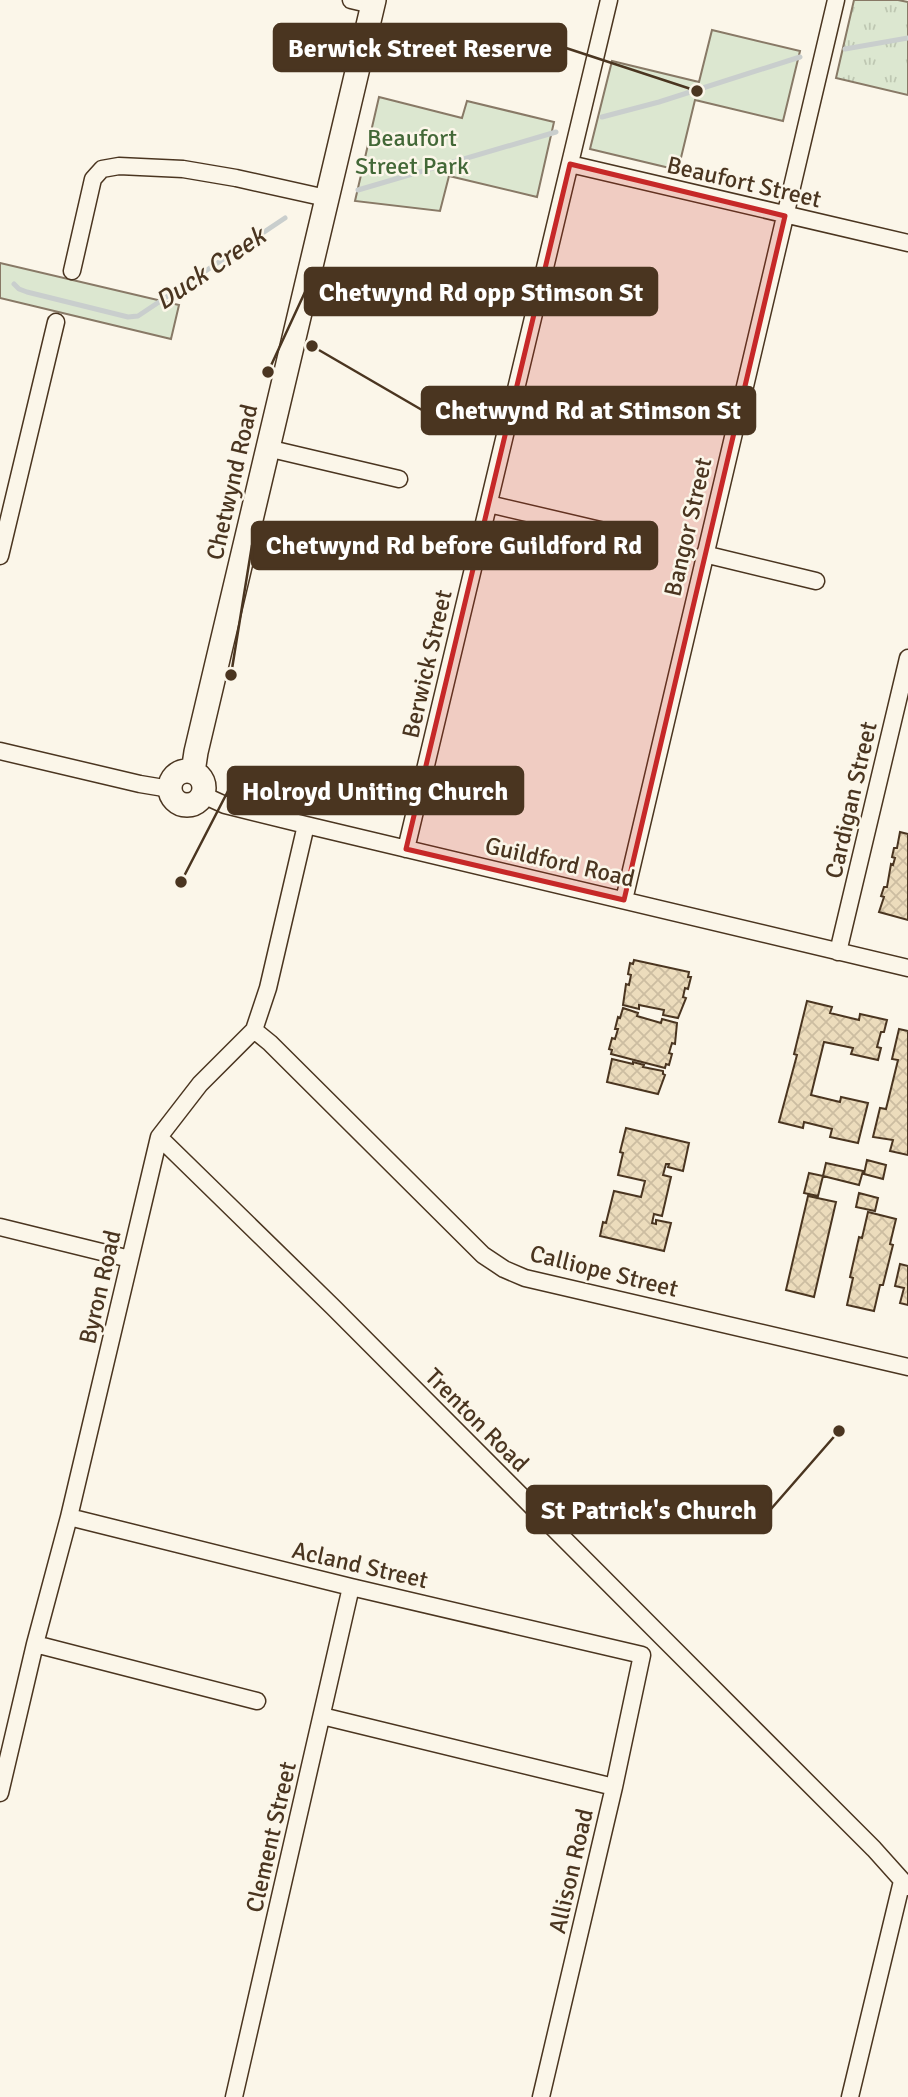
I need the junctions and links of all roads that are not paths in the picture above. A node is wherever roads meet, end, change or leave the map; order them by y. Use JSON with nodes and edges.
{"nodes":[{"id":1,"x":609,"y":0,"type":"edge"},
{"id":2,"x":836,"y":0,"type":"edge"},
{"id":3,"x":366,"y":2,"type":"edge"},
{"id":4,"x":570,"y":164,"type":"junction"},
{"id":5,"x":326,"y":198,"type":"junction"},
{"id":6,"x":785,"y":216,"type":"junction"},
{"id":7,"x":908,"y":243,"type":"edge"},
{"id":8,"x":72,"y":271,"type":"dead end"},
{"id":9,"x":56,"y":322,"type":"dead end"},
{"id":10,"x":267,"y":447,"type":"junction"},
{"id":11,"x":399,"y":479,"type":"dead end"},
{"id":12,"x":489,"y":504,"type":"junction"},
{"id":13,"x":613,"y":533,"type":"dead end"},
{"id":14,"x":704,"y":554,"type":"junction"},
{"id":15,"x":0,"y":556,"type":"edge"},
{"id":16,"x":816,"y":582,"type":"dead end"},
{"id":17,"x":908,"y":658,"type":"edge"},
{"id":18,"x":0,"y":751,"type":"edge"},
{"id":19,"x":193,"y":772,"type":"junction"},
{"id":20,"x":170,"y":789,"type":"junction"},
{"id":21,"x":202,"y":795,"type":"junction"},
{"id":22,"x":306,"y":825,"type":"junction"},
{"id":23,"x":406,"y":849,"type":"junction"},
{"id":24,"x":624,"y":900,"type":"junction"},
{"id":25,"x":838,"y":952,"type":"junction"},
{"id":26,"x":908,"y":968,"type":"edge"},
{"id":27,"x":254,"y":1030,"type":"junction"},
{"id":28,"x":159,"y":1137,"type":"junction"},
{"id":29,"x":0,"y":1227,"type":"edge"},
{"id":30,"x":130,"y":1259,"type":"junction"},
{"id":31,"x":908,"y":1367,"type":"edge"},
{"id":32,"x":69,"y":1517,"type":"junction"},
{"id":33,"x":351,"y":1587,"type":"junction"},
{"id":34,"x":664,"y":1639,"type":"junction"},
{"id":35,"x":35,"y":1644,"type":"junction"},
{"id":36,"x":642,"y":1655,"type":"junction"},
{"id":37,"x":257,"y":1701,"type":"dead end"},
{"id":38,"x":322,"y":1716,"type":"junction"},
{"id":39,"x":614,"y":1787,"type":"junction"},
{"id":40,"x":0,"y":1793,"type":"edge"},
{"id":41,"x":905,"y":1884,"type":"edge"},
{"id":42,"x":234,"y":2097,"type":"edge"},
{"id":43,"x":541,"y":2097,"type":"edge"},
{"id":44,"x":850,"y":2097,"type":"edge"}],
"edges":[{"from":1,"to":4,"type":"street","name":"Berwick Street"},
{"from":2,"to":6,"type":"street","name":"Bangor Street"},
{"from":3,"to":5,"type":"street","name":"Chetwynd Road"},
{"from":4,"to":6,"type":"street","name":"Beaufort Street"},
{"from":4,"to":12,"type":"street","name":"Berwick Street"},
{"from":5,"to":8,"type":"street"},
{"from":5,"to":10,"type":"street","name":"Chetwynd Road"},
{"from":6,"to":7,"type":"street","name":"Beaufort Street"},
{"from":6,"to":14,"type":"street","name":"Bangor Street"},
{"from":9,"to":15,"type":"street"},
{"from":10,"to":11,"type":"street"},
{"from":10,"to":19,"type":"street","name":"Chetwynd Road"},
{"from":12,"to":13,"type":"street"},
{"from":12,"to":23,"type":"street","name":"Berwick Street"},
{"from":14,"to":16,"type":"street"},
{"from":14,"to":24,"type":"street","name":"Bangor Street"},
{"from":17,"to":25,"type":"street","name":"Cardigan Street"},
{"from":18,"to":20,"type":"street"},
{"from":19,"to":20,"type":"street"},
{"from":19,"to":21,"type":"street"},
{"from":20,"to":21,"type":"street"},
{"from":21,"to":22,"type":"street","name":"Guildford Road"},
{"from":22,"to":23,"type":"street","name":"Guildford Road"},
{"from":22,"to":27,"type":"street","name":"Byron Road"},
{"from":23,"to":24,"type":"street","name":"Guildford Road"},
{"from":24,"to":25,"type":"street","name":"Guildford Road"},
{"from":25,"to":26,"type":"street","name":"Guildford Road"},
{"from":27,"to":28,"type":"street","name":"Byron Road"},
{"from":27,"to":31,"type":"street","name":"Calliope Street"},
{"from":28,"to":30,"type":"street","name":"Byron Road"},
{"from":28,"to":34,"type":"street","name":"Trenton Road"},
{"from":29,"to":30,"type":"street"},
{"from":30,"to":32,"type":"street","name":"Byron Road"},
{"from":32,"to":33,"type":"street","name":"Acland Street"},
{"from":32,"to":35,"type":"street","name":"Byron Road"},
{"from":33,"to":36,"type":"street","name":"Acland Street"},
{"from":33,"to":38,"type":"street","name":"Clement Street"},
{"from":34,"to":36,"type":"street"},
{"from":34,"to":41,"type":"street","name":"Trenton Road"},
{"from":35,"to":37,"type":"street"},
{"from":35,"to":40,"type":"street","name":"Byron Road"},
{"from":36,"to":39,"type":"street","name":"Allison Road"},
{"from":38,"to":39,"type":"street"},
{"from":38,"to":42,"type":"street","name":"Clement Street"},
{"from":39,"to":43,"type":"street","name":"Allison Road"},
{"from":41,"to":44,"type":"street"}]}
